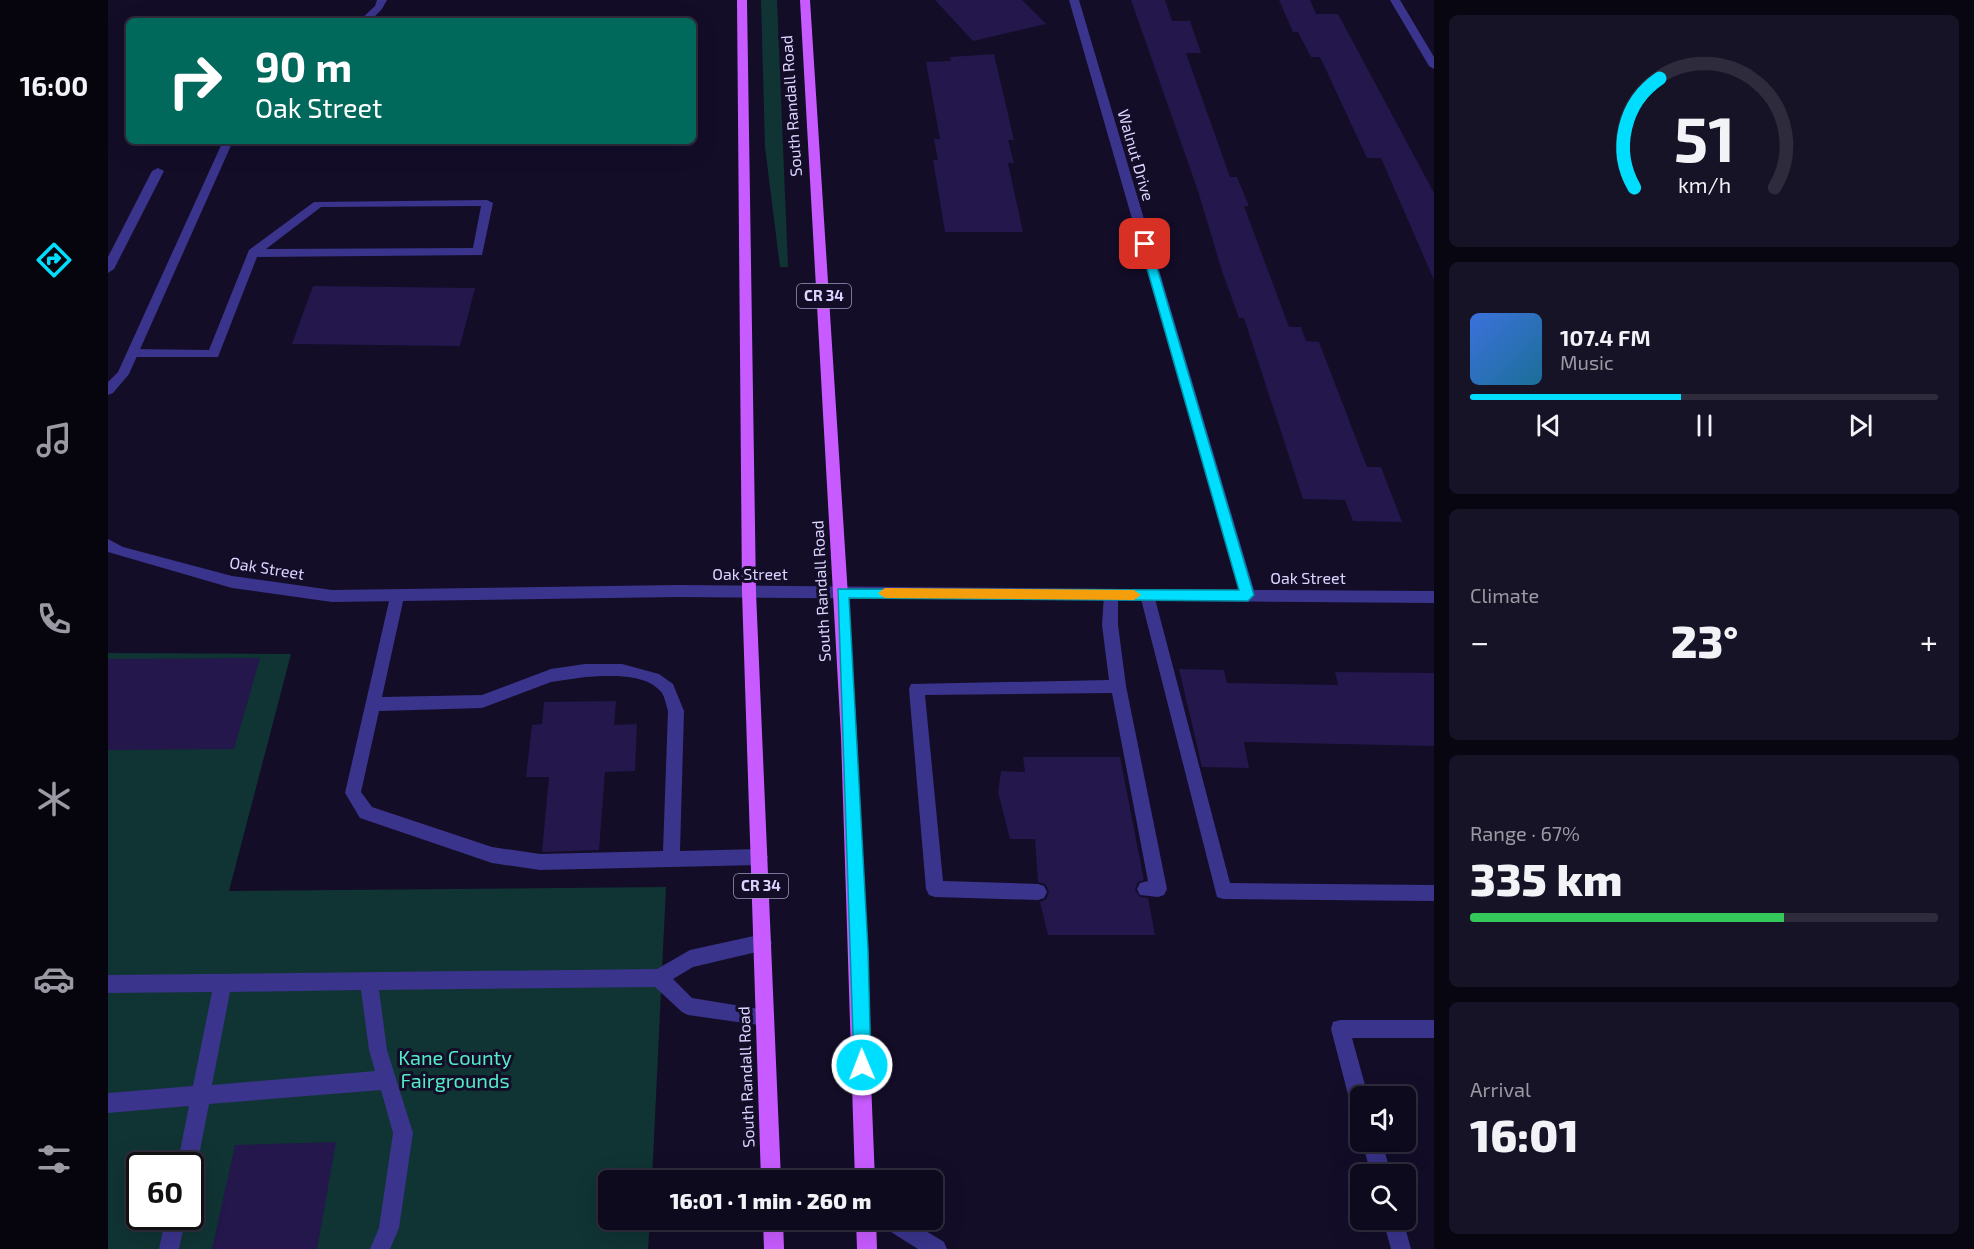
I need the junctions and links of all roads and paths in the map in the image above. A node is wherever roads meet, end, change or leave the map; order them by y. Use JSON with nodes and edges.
{"nodes":[{"id":1,"x":382,"y":0,"type":"edge"},
{"id":2,"x":742,"y":0,"type":"edge"},
{"id":3,"x":805,"y":0,"type":"edge"},
{"id":4,"x":1074,"y":0,"type":"edge"},
{"id":5,"x":1395,"y":0,"type":"edge"},
{"id":6,"x":367,"y":18,"type":"edge"},
{"id":7,"x":1434,"y":66,"type":"edge"},
{"id":8,"x":227,"y":144,"type":"edge"},
{"id":9,"x":158,"y":171,"type":"dead end"},
{"id":10,"x":253,"y":253,"type":"junction"},
{"id":11,"x":108,"y":269,"type":"edge"},
{"id":12,"x":133,"y":353,"type":"junction"},
{"id":13,"x":108,"y":390,"type":"edge"},
{"id":14,"x":108,"y":545,"type":"edge"},
{"id":15,"x":749,"y":592,"type":"junction"},
{"id":16,"x":842,"y":592,"type":"junction"},
{"id":17,"x":1111,"y":595,"type":"junction"},
{"id":18,"x":1147,"y":595,"type":"junction"},
{"id":19,"x":1248,"y":595,"type":"junction"},
{"id":20,"x":397,"y":597,"type":"junction"},
{"id":21,"x":1434,"y":597,"type":"edge"},
{"id":22,"x":1118,"y":686,"type":"junction"},
{"id":23,"x":372,"y":704,"type":"junction"},
{"id":24,"x":759,"y":858,"type":"junction"},
{"id":25,"x":671,"y":859,"type":"junction"},
{"id":26,"x":1146,"y":889,"type":"dead end"},
{"id":27,"x":1038,"y":892,"type":"dead end"},
{"id":28,"x":1434,"y":893,"type":"edge"},
{"id":29,"x":763,"y":943,"type":"junction"},
{"id":30,"x":659,"y":978,"type":"junction"},
{"id":31,"x":369,"y":981,"type":"junction"},
{"id":32,"x":223,"y":983,"type":"junction"},
{"id":33,"x":108,"y":984,"type":"edge"},
{"id":34,"x":765,"y":1017,"type":"junction"},
{"id":35,"x":1434,"y":1029,"type":"edge"},
{"id":36,"x":387,"y":1080,"type":"junction"},
{"id":37,"x":1356,"y":1086,"type":"edge"},
{"id":38,"x":202,"y":1095,"type":"junction"},
{"id":39,"x":108,"y":1103,"type":"edge"},
{"id":40,"x":190,"y":1152,"type":"edge"},
{"id":41,"x":771,"y":1170,"type":"edge"},
{"id":42,"x":865,"y":1170,"type":"edge"},
{"id":43,"x":173,"y":1230,"type":"edge"},
{"id":44,"x":773,"y":1230,"type":"edge"},
{"id":45,"x":866,"y":1230,"type":"edge"},
{"id":46,"x":906,"y":1230,"type":"edge"},
{"id":47,"x":1396,"y":1230,"type":"edge"},
{"id":48,"x":169,"y":1249,"type":"edge"},
{"id":49,"x":380,"y":1249,"type":"edge"},
{"id":50,"x":774,"y":1249,"type":"edge"},
{"id":51,"x":867,"y":1249,"type":"edge"},
{"id":52,"x":937,"y":1249,"type":"edge"},
{"id":53,"x":1401,"y":1249,"type":"edge"}],
"edges":[{"from":1,"to":6,"type":"street"},
{"from":2,"to":15,"type":"main road","name":"South Randall Road","number":"CR 34"},
{"from":3,"to":16,"type":"main road","name":"South Randall Road","number":"CR 34"},
{"from":4,"to":19,"type":"street","name":"Walnut Drive"},
{"from":5,"to":7,"type":"street"},
{"from":8,"to":12,"type":"street"},
{"from":9,"to":11,"type":"street"},
{"from":10,"to":10,"type":"street"},
{"from":10,"to":12,"type":"street"},
{"from":12,"to":13,"type":"street"},
{"from":14,"to":20,"type":"street","name":"Oak Street"},
{"from":15,"to":16,"type":"street","name":"Oak Street"},
{"from":15,"to":20,"type":"street","name":"Oak Street"},
{"from":15,"to":24,"type":"main road","name":"South Randall Road","number":"CR 34"},
{"from":16,"to":17,"type":"street","name":"Oak Street"},
{"from":16,"to":42,"type":"main road","name":"South Randall Road","number":"CR 34"},
{"from":17,"to":18,"type":"street","name":"Oak Street"},
{"from":17,"to":22,"type":"street"},
{"from":18,"to":19,"type":"street","name":"Oak Street"},
{"from":18,"to":28,"type":"street"},
{"from":19,"to":21,"type":"street","name":"Oak Street"},
{"from":20,"to":23,"type":"street"},
{"from":22,"to":26,"type":"street"},
{"from":22,"to":27,"type":"street"},
{"from":23,"to":25,"type":"street"},
{"from":23,"to":25,"type":"street"},
{"from":24,"to":25,"type":"street"},
{"from":24,"to":29,"type":"main road","name":"South Randall Road","number":"CR 34"},
{"from":29,"to":30,"type":"street"},
{"from":29,"to":34,"type":"main road","name":"South Randall Road","number":"CR 34"},
{"from":30,"to":31,"type":"street"},
{"from":30,"to":34,"type":"street"},
{"from":31,"to":32,"type":"street"},
{"from":31,"to":36,"type":"street"},
{"from":32,"to":33,"type":"street"},
{"from":32,"to":38,"type":"street"},
{"from":34,"to":41,"type":"main road","name":"South Randall Road","number":"CR 34"},
{"from":35,"to":37,"type":"street"},
{"from":36,"to":38,"type":"street"},
{"from":36,"to":49,"type":"street"},
{"from":38,"to":39,"type":"street"},
{"from":38,"to":40,"type":"street"},
{"from":43,"to":48,"type":"street"},
{"from":44,"to":50,"type":"main road"},
{"from":45,"to":51,"type":"main road"},
{"from":46,"to":52,"type":"street"},
{"from":47,"to":53,"type":"street"}]}
